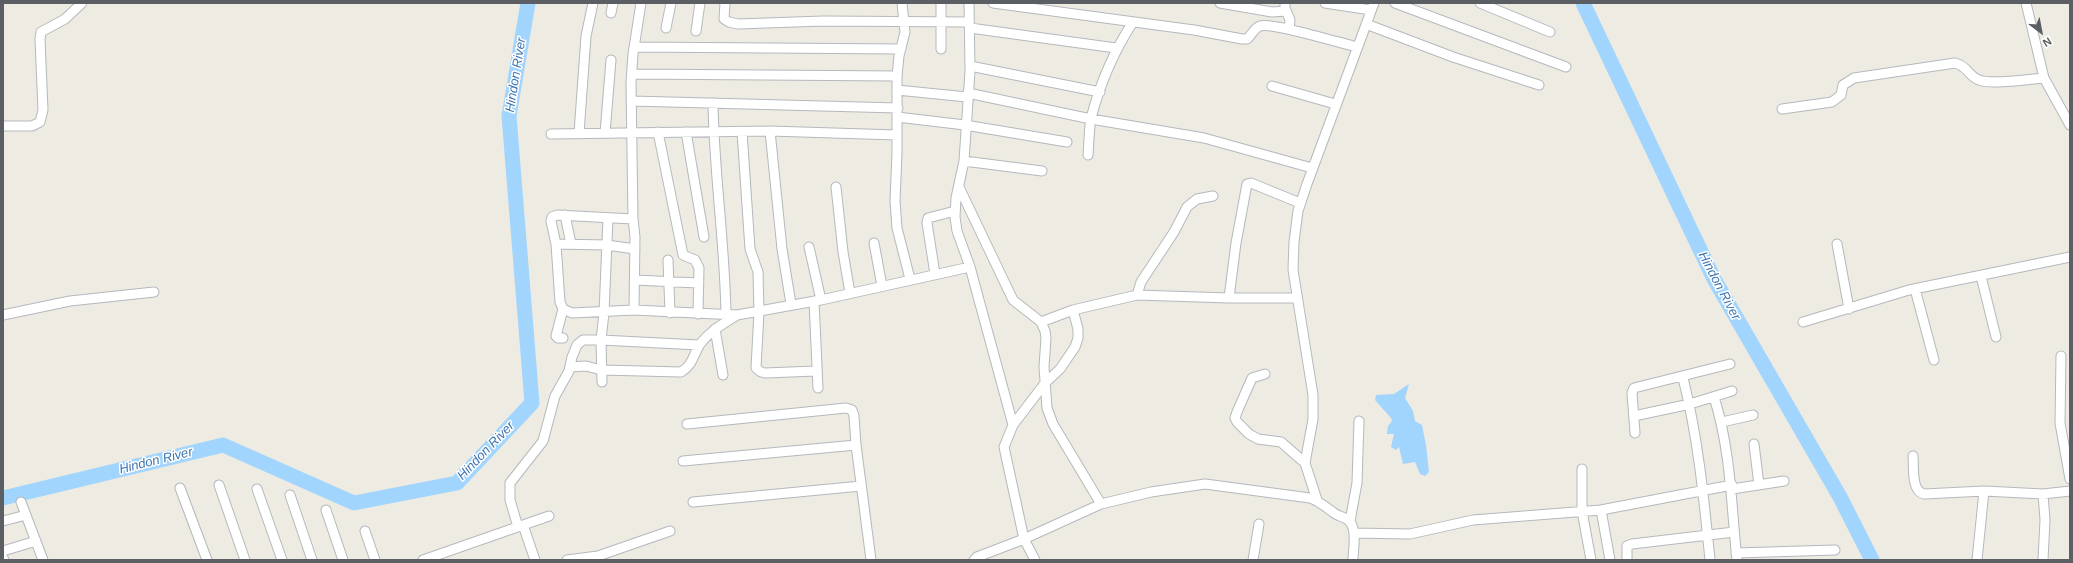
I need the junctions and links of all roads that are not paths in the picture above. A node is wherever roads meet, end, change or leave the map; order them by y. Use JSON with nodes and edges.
{"nodes":[{"id":1,"x":82,"y":3,"type":"edge"},
{"id":2,"x":593,"y":3,"type":"edge"},
{"id":3,"x":613,"y":3,"type":"edge"},
{"id":4,"x":641,"y":3,"type":"edge"},
{"id":5,"x":671,"y":3,"type":"edge"},
{"id":6,"x":700,"y":3,"type":"edge"},
{"id":7,"x":725,"y":3,"type":"edge"},
{"id":8,"x":902,"y":3,"type":"edge"},
{"id":9,"x":941,"y":3,"type":"edge"},
{"id":10,"x":969,"y":3,"type":"edge"},
{"id":11,"x":993,"y":3,"type":"edge"},
{"id":12,"x":1220,"y":3,"type":"edge"},
{"id":13,"x":1325,"y":3,"type":"edge"},
{"id":14,"x":1395,"y":3,"type":"edge"},
{"id":15,"x":1480,"y":3,"type":"edge"},
{"id":16,"x":1504,"y":3,"type":"edge"},
{"id":17,"x":2026,"y":3,"type":"edge"},
{"id":18,"x":1285,"y":7,"type":"edge"},
{"id":19,"x":1372,"y":7,"type":"edge"},
{"id":20,"x":612,"y":13,"type":"dead end"},
{"id":21,"x":1501,"y":13,"type":"junction"},
{"id":22,"x":942,"y":20,"type":"junction"},
{"id":23,"x":904,"y":21,"type":"junction"},
{"id":24,"x":1133,"y":22,"type":"junction"},
{"id":25,"x":1366,"y":24,"type":"junction"},
{"id":26,"x":970,"y":25,"type":"junction"},
{"id":27,"x":666,"y":28,"type":"dead end"},
{"id":28,"x":1289,"y":29,"type":"junction"},
{"id":29,"x":696,"y":31,"type":"dead end"},
{"id":30,"x":1550,"y":32,"type":"dead end"},
{"id":31,"x":634,"y":47,"type":"junction"},
{"id":32,"x":1356,"y":47,"type":"junction"},
{"id":33,"x":1116,"y":48,"type":"junction"},
{"id":34,"x":900,"y":49,"type":"junction"},
{"id":35,"x":942,"y":49,"type":"dead end"},
{"id":36,"x":611,"y":60,"type":"dead end"},
{"id":37,"x":970,"y":66,"type":"junction"},
{"id":38,"x":1566,"y":67,"type":"dead end"},
{"id":39,"x":632,"y":74,"type":"junction"},
{"id":40,"x":897,"y":76,"type":"junction"},
{"id":41,"x":2044,"y":78,"type":"junction"},
{"id":42,"x":1539,"y":85,"type":"dead end"},
{"id":43,"x":1272,"y":86,"type":"dead end"},
{"id":44,"x":897,"y":90,"type":"junction"},
{"id":45,"x":1100,"y":92,"type":"junction"},
{"id":46,"x":967,"y":95,"type":"junction"},
{"id":47,"x":631,"y":101,"type":"junction"},
{"id":48,"x":713,"y":104,"type":"junction"},
{"id":49,"x":1335,"y":104,"type":"junction"},
{"id":50,"x":1782,"y":109,"type":"dead end"},
{"id":51,"x":898,"y":113,"type":"junction"},
{"id":52,"x":1091,"y":119,"type":"junction"},
{"id":53,"x":965,"y":125,"type":"junction"},
{"id":54,"x":2070,"y":125,"type":"edge"},
{"id":55,"x":3,"y":126,"type":"edge"},
{"id":56,"x":770,"y":131,"type":"junction"},
{"id":57,"x":658,"y":132,"type":"junction"},
{"id":58,"x":686,"y":132,"type":"junction"},
{"id":59,"x":742,"y":132,"type":"junction"},
{"id":60,"x":578,"y":133,"type":"junction"},
{"id":61,"x":714,"y":133,"type":"junction"},
{"id":62,"x":552,"y":134,"type":"dead end"},
{"id":63,"x":605,"y":134,"type":"junction"},
{"id":64,"x":632,"y":134,"type":"junction"},
{"id":65,"x":897,"y":135,"type":"junction"},
{"id":66,"x":1068,"y":142,"type":"dead end"},
{"id":67,"x":1088,"y":155,"type":"dead end"},
{"id":68,"x":964,"y":161,"type":"junction"},
{"id":69,"x":1312,"y":168,"type":"junction"},
{"id":70,"x":1042,"y":170,"type":"dead end"},
{"id":71,"x":836,"y":187,"type":"dead end"},
{"id":72,"x":959,"y":187,"type":"junction"},
{"id":73,"x":1213,"y":196,"type":"dead end"},
{"id":74,"x":1300,"y":203,"type":"junction"},
{"id":75,"x":955,"y":211,"type":"junction"},
{"id":76,"x":565,"y":216,"type":"junction"},
{"id":77,"x":608,"y":218,"type":"junction"},
{"id":78,"x":633,"y":219,"type":"junction"},
{"id":79,"x":704,"y":236,"type":"dead end"},
{"id":80,"x":874,"y":243,"type":"dead end"},
{"id":81,"x":556,"y":244,"type":"junction"},
{"id":82,"x":571,"y":244,"type":"junction"},
{"id":83,"x":1837,"y":244,"type":"dead end"},
{"id":84,"x":607,"y":245,"type":"junction"},
{"id":85,"x":809,"y":247,"type":"dead end"},
{"id":86,"x":635,"y":249,"type":"junction"},
{"id":87,"x":2070,"y":257,"type":"edge"},
{"id":88,"x":668,"y":260,"type":"dead end"},
{"id":89,"x":970,"y":267,"type":"junction"},
{"id":90,"x":934,"y":274,"type":"junction"},
{"id":91,"x":1981,"y":276,"type":"junction"},
{"id":92,"x":910,"y":279,"type":"junction"},
{"id":93,"x":635,"y":280,"type":"junction"},
{"id":94,"x":669,"y":282,"type":"junction"},
{"id":95,"x":698,"y":283,"type":"junction"},
{"id":96,"x":882,"y":286,"type":"junction"},
{"id":97,"x":1915,"y":289,"type":"junction"},
{"id":98,"x":154,"y":292,"type":"dead end"},
{"id":99,"x":850,"y":293,"type":"junction"},
{"id":100,"x":1137,"y":295,"type":"junction"},
{"id":101,"x":1229,"y":298,"type":"junction"},
{"id":102,"x":1297,"y":298,"type":"junction"},
{"id":103,"x":817,"y":300,"type":"junction"},
{"id":104,"x":791,"y":304,"type":"junction"},
{"id":105,"x":563,"y":309,"type":"junction"},
{"id":106,"x":1849,"y":309,"type":"junction"},
{"id":107,"x":634,"y":310,"type":"junction"},
{"id":108,"x":1073,"y":310,"type":"junction"},
{"id":109,"x":759,"y":312,"type":"junction"},
{"id":110,"x":604,"y":313,"type":"junction"},
{"id":111,"x":670,"y":313,"type":"junction"},
{"id":112,"x":698,"y":314,"type":"junction"},
{"id":113,"x":3,"y":315,"type":"edge"},
{"id":114,"x":726,"y":315,"type":"junction"},
{"id":115,"x":737,"y":315,"type":"junction"},
{"id":116,"x":1041,"y":322,"type":"junction"},
{"id":117,"x":1803,"y":322,"type":"dead end"},
{"id":118,"x":715,"y":329,"type":"junction"},
{"id":119,"x":1996,"y":337,"type":"dead end"},
{"id":120,"x":563,"y":338,"type":"dead end"},
{"id":121,"x":601,"y":340,"type":"junction"},
{"id":122,"x":699,"y":346,"type":"junction"},
{"id":123,"x":2061,"y":356,"type":"dead end"},
{"id":124,"x":1934,"y":360,"type":"dead end"},
{"id":125,"x":1730,"y":364,"type":"dead end"},
{"id":126,"x":570,"y":367,"type":"junction"},
{"id":127,"x":601,"y":370,"type":"junction"},
{"id":128,"x":816,"y":371,"type":"junction"},
{"id":129,"x":723,"y":374,"type":"dead end"},
{"id":130,"x":1265,"y":374,"type":"dead end"},
{"id":131,"x":1683,"y":378,"type":"junction"},
{"id":132,"x":602,"y":382,"type":"dead end"},
{"id":133,"x":1044,"y":383,"type":"junction"},
{"id":134,"x":818,"y":388,"type":"dead end"},
{"id":135,"x":1732,"y":391,"type":"dead end"},
{"id":136,"x":1714,"y":397,"type":"junction"},
{"id":137,"x":1690,"y":404,"type":"junction"},
{"id":138,"x":1752,"y":415,"type":"dead end"},
{"id":139,"x":1634,"y":416,"type":"junction"},
{"id":140,"x":1359,"y":421,"type":"dead end"},
{"id":141,"x":1722,"y":422,"type":"junction"},
{"id":142,"x":687,"y":424,"type":"dead end"},
{"id":143,"x":1013,"y":425,"type":"junction"},
{"id":144,"x":1635,"y":433,"type":"dead end"},
{"id":145,"x":1754,"y":444,"type":"dead end"},
{"id":146,"x":856,"y":445,"type":"junction"},
{"id":147,"x":1913,"y":456,"type":"dead end"},
{"id":148,"x":683,"y":462,"type":"dead end"},
{"id":149,"x":1305,"y":463,"type":"junction"},
{"id":150,"x":1582,"y":469,"type":"dead end"},
{"id":151,"x":2070,"y":480,"type":"edge"},
{"id":152,"x":1784,"y":481,"type":"dead end"},
{"id":153,"x":219,"y":485,"type":"dead end"},
{"id":154,"x":1759,"y":485,"type":"junction"},
{"id":155,"x":861,"y":486,"type":"junction"},
{"id":156,"x":1732,"y":487,"type":"junction"},
{"id":157,"x":180,"y":488,"type":"dead end"},
{"id":158,"x":257,"y":489,"type":"dead end"},
{"id":159,"x":1703,"y":490,"type":"junction"},
{"id":160,"x":1984,"y":491,"type":"junction"},
{"id":161,"x":2070,"y":491,"type":"edge"},
{"id":162,"x":2043,"y":494,"type":"junction"},
{"id":163,"x":290,"y":495,"type":"dead end"},
{"id":164,"x":1317,"y":500,"type":"junction"},
{"id":165,"x":21,"y":502,"type":"dead end"},
{"id":166,"x":693,"y":502,"type":"dead end"},
{"id":167,"x":1101,"y":504,"type":"junction"},
{"id":168,"x":326,"y":510,"type":"dead end"},
{"id":169,"x":1601,"y":510,"type":"junction"},
{"id":170,"x":1582,"y":511,"type":"junction"},
{"id":171,"x":26,"y":515,"type":"junction"},
{"id":172,"x":550,"y":516,"type":"dead end"},
{"id":173,"x":3,"y":521,"type":"edge"},
{"id":174,"x":1350,"y":521,"type":"junction"},
{"id":175,"x":1259,"y":524,"type":"dead end"},
{"id":176,"x":521,"y":526,"type":"junction"},
{"id":177,"x":365,"y":531,"type":"dead end"},
{"id":178,"x":670,"y":532,"type":"dead end"},
{"id":179,"x":1734,"y":532,"type":"junction"},
{"id":180,"x":1354,"y":533,"type":"junction"},
{"id":181,"x":1708,"y":536,"type":"junction"},
{"id":182,"x":1024,"y":539,"type":"junction"},
{"id":183,"x":36,"y":542,"type":"junction"},
{"id":184,"x":1835,"y":550,"type":"dead end"},
{"id":185,"x":3,"y":551,"type":"edge"},
{"id":186,"x":1737,"y":556,"type":"edge"},
{"id":187,"x":43,"y":560,"type":"edge"},
{"id":188,"x":207,"y":560,"type":"edge"},
{"id":189,"x":245,"y":560,"type":"edge"},
{"id":190,"x":282,"y":560,"type":"edge"},
{"id":191,"x":312,"y":560,"type":"edge"},
{"id":192,"x":344,"y":560,"type":"edge"},
{"id":193,"x":375,"y":560,"type":"edge"},
{"id":194,"x":425,"y":560,"type":"edge"},
{"id":195,"x":535,"y":560,"type":"edge"},
{"id":196,"x":568,"y":560,"type":"edge"},
{"id":197,"x":871,"y":560,"type":"edge"},
{"id":198,"x":974,"y":560,"type":"edge"},
{"id":199,"x":1035,"y":560,"type":"edge"},
{"id":200,"x":1253,"y":560,"type":"edge"},
{"id":201,"x":1353,"y":560,"type":"edge"},
{"id":202,"x":1591,"y":560,"type":"edge"},
{"id":203,"x":1610,"y":560,"type":"edge"},
{"id":204,"x":1627,"y":560,"type":"edge"},
{"id":205,"x":1710,"y":560,"type":"edge"},
{"id":206,"x":1977,"y":560,"type":"edge"},
{"id":207,"x":2043,"y":560,"type":"edge"}],
"edges":[{"from":1,"to":55,"type":"street"},
{"from":2,"to":60,"type":"street"},
{"from":3,"to":20,"type":"street"},
{"from":4,"to":31,"type":"street"},
{"from":5,"to":27,"type":"street"},
{"from":6,"to":29,"type":"street"},
{"from":7,"to":23,"type":"street"},
{"from":8,"to":23,"type":"street"},
{"from":9,"to":22,"type":"street"},
{"from":10,"to":26,"type":"street"},
{"from":11,"to":24,"type":"street"},
{"from":12,"to":18,"type":"street"},
{"from":13,"to":19,"type":"street"},
{"from":14,"to":38,"type":"street"},
{"from":15,"to":21,"type":"street"},
{"from":16,"to":21,"type":"street"},
{"from":17,"to":41,"type":"street"},
{"from":18,"to":28,"type":"street"},
{"from":19,"to":25,"type":"street"},
{"from":21,"to":30,"type":"street"},
{"from":22,"to":23,"type":"street"},
{"from":22,"to":26,"type":"street"},
{"from":22,"to":35,"type":"street"},
{"from":23,"to":34,"type":"street"},
{"from":24,"to":28,"type":"street"},
{"from":24,"to":33,"type":"street"},
{"from":25,"to":32,"type":"street"},
{"from":25,"to":42,"type":"street"},
{"from":26,"to":33,"type":"street"},
{"from":26,"to":37,"type":"street"},
{"from":28,"to":32,"type":"street"},
{"from":31,"to":34,"type":"street"},
{"from":31,"to":39,"type":"street"},
{"from":32,"to":49,"type":"street"},
{"from":33,"to":45,"type":"street"},
{"from":34,"to":40,"type":"street"},
{"from":36,"to":63,"type":"street"},
{"from":37,"to":45,"type":"street"},
{"from":37,"to":46,"type":"street"},
{"from":39,"to":40,"type":"street"},
{"from":39,"to":47,"type":"street"},
{"from":40,"to":44,"type":"street"},
{"from":41,"to":50,"type":"street"},
{"from":41,"to":54,"type":"street"},
{"from":43,"to":49,"type":"street"},
{"from":44,"to":46,"type":"street"},
{"from":44,"to":51,"type":"street"},
{"from":45,"to":52,"type":"street"},
{"from":46,"to":52,"type":"street"},
{"from":46,"to":53,"type":"street"},
{"from":47,"to":48,"type":"street"},
{"from":47,"to":64,"type":"street"},
{"from":48,"to":51,"type":"street"},
{"from":48,"to":61,"type":"street"},
{"from":49,"to":69,"type":"street"},
{"from":51,"to":53,"type":"street"},
{"from":51,"to":65,"type":"street"},
{"from":52,"to":67,"type":"street"},
{"from":52,"to":69,"type":"street"},
{"from":53,"to":66,"type":"street"},
{"from":53,"to":68,"type":"street"},
{"from":56,"to":59,"type":"street"},
{"from":56,"to":65,"type":"street"},
{"from":56,"to":104,"type":"street"},
{"from":57,"to":58,"type":"street"},
{"from":57,"to":64,"type":"street"},
{"from":57,"to":95,"type":"street"},
{"from":58,"to":61,"type":"street"},
{"from":58,"to":79,"type":"street"},
{"from":59,"to":61,"type":"street"},
{"from":59,"to":109,"type":"street"},
{"from":60,"to":62,"type":"street"},
{"from":60,"to":63,"type":"street"},
{"from":61,"to":114,"type":"street"},
{"from":63,"to":64,"type":"street"},
{"from":64,"to":78,"type":"street"},
{"from":65,"to":92,"type":"street"},
{"from":68,"to":70,"type":"street"},
{"from":68,"to":72,"type":"street"},
{"from":69,"to":74,"type":"street"},
{"from":71,"to":99,"type":"street"},
{"from":72,"to":75,"type":"street"},
{"from":72,"to":116,"type":"street"},
{"from":73,"to":100,"type":"street"},
{"from":74,"to":101,"type":"street"},
{"from":74,"to":102,"type":"street"},
{"from":75,"to":89,"type":"street"},
{"from":75,"to":90,"type":"street"},
{"from":76,"to":77,"type":"street"},
{"from":76,"to":81,"type":"street"},
{"from":76,"to":82,"type":"street"},
{"from":77,"to":78,"type":"street"},
{"from":77,"to":84,"type":"street"},
{"from":78,"to":86,"type":"street"},
{"from":80,"to":96,"type":"street"},
{"from":81,"to":82,"type":"street"},
{"from":81,"to":105,"type":"street"},
{"from":82,"to":84,"type":"street"},
{"from":83,"to":106,"type":"street"},
{"from":84,"to":86,"type":"street"},
{"from":84,"to":110,"type":"street"},
{"from":85,"to":103,"type":"street"},
{"from":86,"to":93,"type":"street"},
{"from":87,"to":91,"type":"street"},
{"from":88,"to":94,"type":"street"},
{"from":89,"to":90,"type":"street"},
{"from":89,"to":143,"type":"street"},
{"from":90,"to":92,"type":"street"},
{"from":91,"to":97,"type":"street"},
{"from":91,"to":119,"type":"street"},
{"from":92,"to":96,"type":"street"},
{"from":93,"to":94,"type":"street"},
{"from":93,"to":107,"type":"street"},
{"from":94,"to":95,"type":"street"},
{"from":94,"to":111,"type":"street"},
{"from":95,"to":112,"type":"street"},
{"from":96,"to":99,"type":"street"},
{"from":97,"to":106,"type":"street"},
{"from":97,"to":124,"type":"street"},
{"from":98,"to":113,"type":"street"},
{"from":99,"to":103,"type":"street"},
{"from":100,"to":101,"type":"street"},
{"from":100,"to":108,"type":"street"},
{"from":101,"to":102,"type":"street"},
{"from":102,"to":149,"type":"street"},
{"from":103,"to":104,"type":"street"},
{"from":103,"to":128,"type":"street"},
{"from":104,"to":109,"type":"street"},
{"from":105,"to":110,"type":"street"},
{"from":105,"to":120,"type":"street"},
{"from":106,"to":117,"type":"street"},
{"from":107,"to":110,"type":"street"},
{"from":107,"to":111,"type":"street"},
{"from":108,"to":116,"type":"street"},
{"from":108,"to":133,"type":"street"},
{"from":109,"to":115,"type":"street"},
{"from":109,"to":128,"type":"street"},
{"from":110,"to":121,"type":"street"},
{"from":111,"to":112,"type":"street"},
{"from":112,"to":114,"type":"street"},
{"from":114,"to":115,"type":"street"},
{"from":115,"to":118,"type":"street"},
{"from":116,"to":133,"type":"street"},
{"from":118,"to":122,"type":"street"},
{"from":118,"to":129,"type":"street"},
{"from":121,"to":122,"type":"street"},
{"from":121,"to":126,"type":"street"},
{"from":121,"to":127,"type":"street"},
{"from":122,"to":127,"type":"street"},
{"from":123,"to":151,"type":"street"},
{"from":125,"to":131,"type":"street"},
{"from":126,"to":127,"type":"street"},
{"from":126,"to":176,"type":"street"},
{"from":127,"to":132,"type":"street"},
{"from":128,"to":134,"type":"street"},
{"from":130,"to":149,"type":"street"},
{"from":131,"to":137,"type":"street"},
{"from":131,"to":139,"type":"street"},
{"from":133,"to":143,"type":"street"},
{"from":133,"to":167,"type":"street"},
{"from":135,"to":136,"type":"street"},
{"from":136,"to":137,"type":"street"},
{"from":136,"to":141,"type":"street"},
{"from":137,"to":139,"type":"street"},
{"from":137,"to":159,"type":"street"},
{"from":138,"to":141,"type":"street"},
{"from":139,"to":144,"type":"street"},
{"from":140,"to":174,"type":"street"},
{"from":141,"to":156,"type":"street"},
{"from":142,"to":146,"type":"street"},
{"from":143,"to":182,"type":"street"},
{"from":145,"to":154,"type":"street"},
{"from":146,"to":148,"type":"street"},
{"from":146,"to":155,"type":"street"},
{"from":147,"to":160,"type":"street"},
{"from":149,"to":164,"type":"street"},
{"from":150,"to":170,"type":"street"},
{"from":152,"to":154,"type":"street"},
{"from":153,"to":189,"type":"street"},
{"from":154,"to":156,"type":"street"},
{"from":155,"to":166,"type":"street"},
{"from":155,"to":197,"type":"street"},
{"from":156,"to":159,"type":"street"},
{"from":156,"to":179,"type":"street"},
{"from":157,"to":188,"type":"street"},
{"from":158,"to":190,"type":"street"},
{"from":159,"to":169,"type":"street"},
{"from":159,"to":181,"type":"street"},
{"from":160,"to":162,"type":"street"},
{"from":160,"to":206,"type":"street"},
{"from":161,"to":162,"type":"street"},
{"from":162,"to":207,"type":"street"},
{"from":163,"to":191,"type":"street"},
{"from":164,"to":167,"type":"street"},
{"from":164,"to":174,"type":"street"},
{"from":165,"to":171,"type":"street"},
{"from":167,"to":182,"type":"street"},
{"from":168,"to":192,"type":"street"},
{"from":169,"to":170,"type":"street"},
{"from":169,"to":203,"type":"street"},
{"from":170,"to":180,"type":"street"},
{"from":170,"to":202,"type":"street"},
{"from":171,"to":173,"type":"street"},
{"from":171,"to":183,"type":"street"},
{"from":172,"to":176,"type":"street"},
{"from":174,"to":180,"type":"street"},
{"from":175,"to":200,"type":"street"},
{"from":176,"to":194,"type":"street"},
{"from":176,"to":195,"type":"street"},
{"from":177,"to":193,"type":"street"},
{"from":178,"to":196,"type":"street"},
{"from":179,"to":181,"type":"street"},
{"from":179,"to":186,"type":"street"},
{"from":180,"to":201,"type":"street"},
{"from":181,"to":204,"type":"street"},
{"from":181,"to":205,"type":"street"},
{"from":182,"to":198,"type":"street"},
{"from":182,"to":199,"type":"street"},
{"from":183,"to":185,"type":"street"},
{"from":183,"to":187,"type":"street"},
{"from":184,"to":186,"type":"street"}]}
